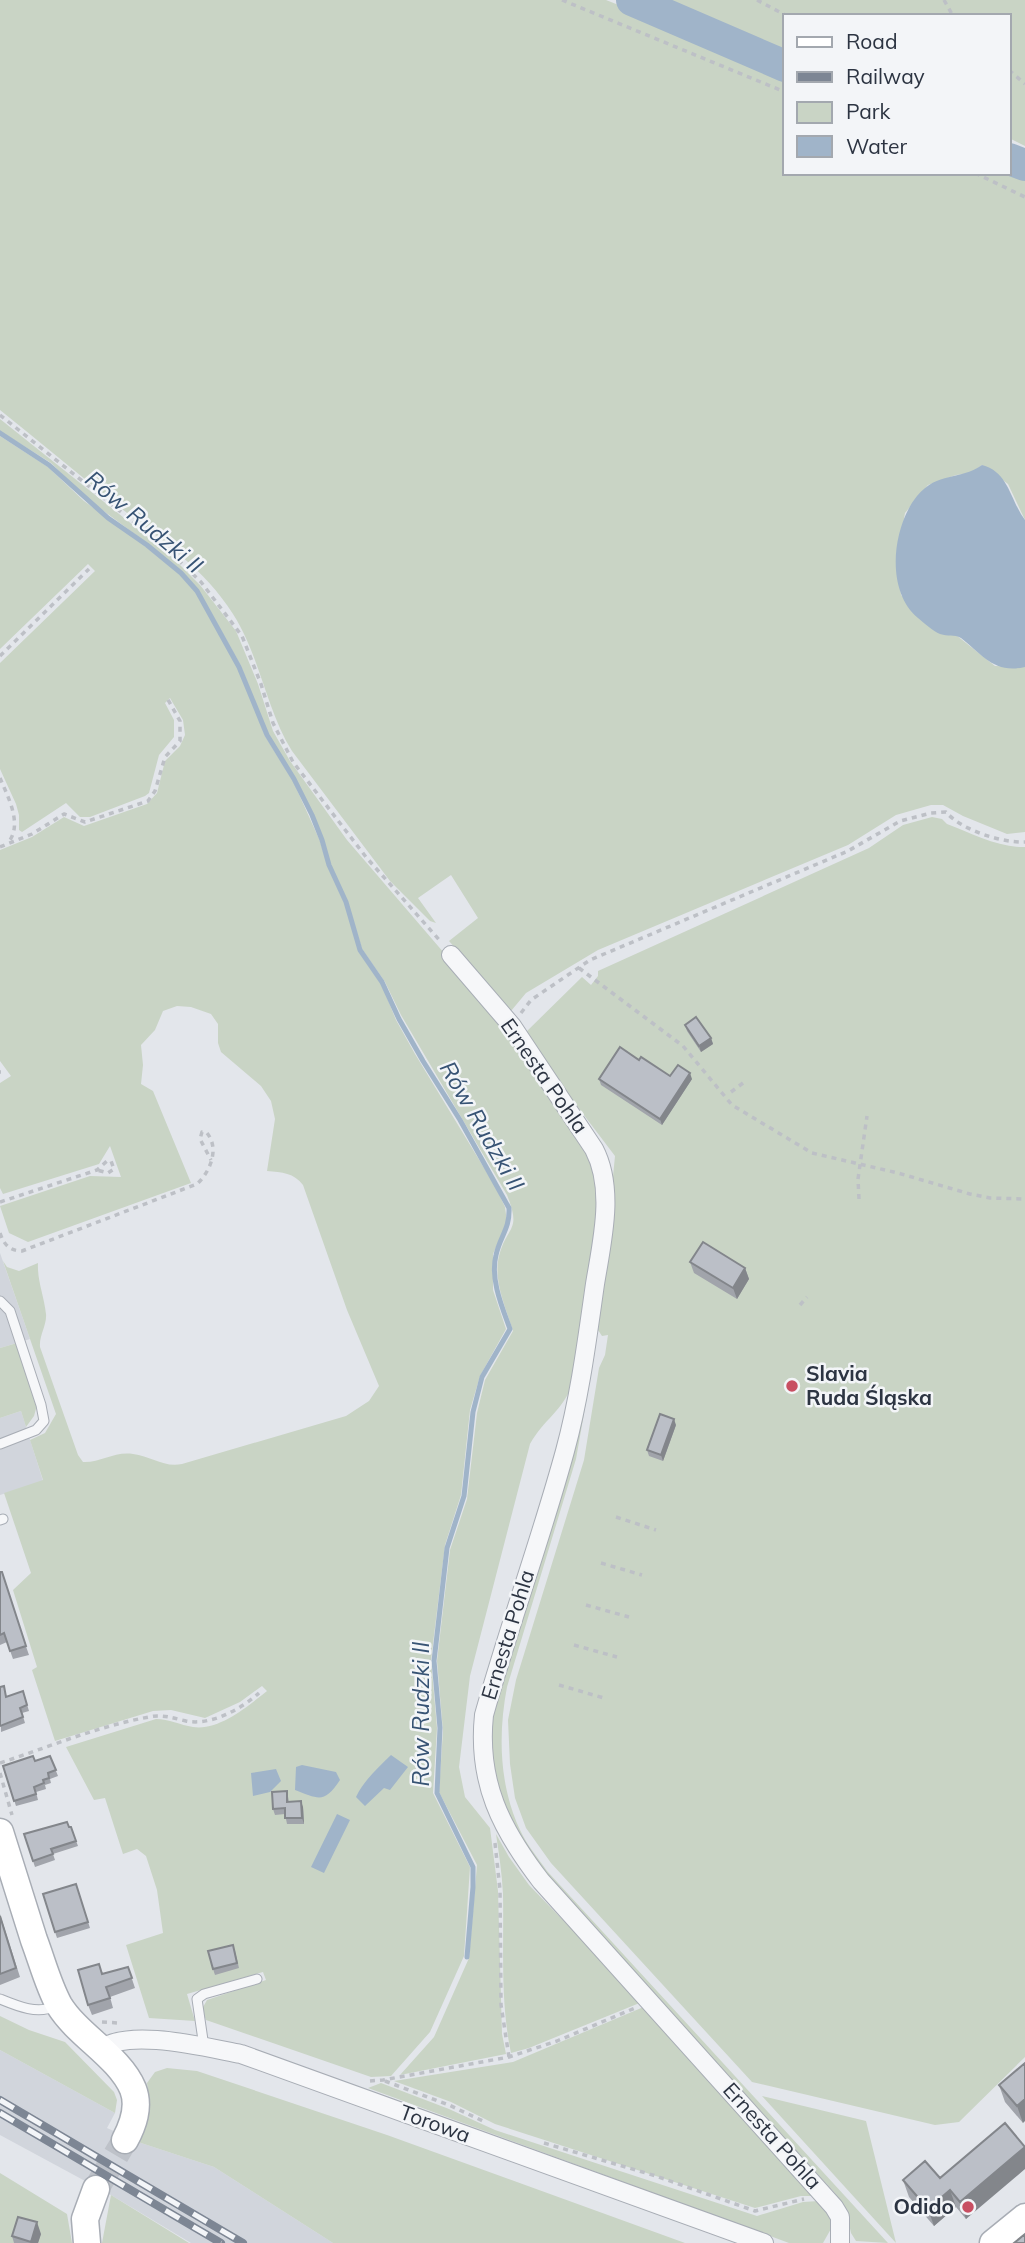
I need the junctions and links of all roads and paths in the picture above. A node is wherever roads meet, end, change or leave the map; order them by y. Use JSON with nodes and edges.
{"nodes":[{"id":1,"x":562,"y":0,"type":"edge"},
{"id":2,"x":757,"y":0,"type":"edge"},
{"id":3,"x":783,"y":14,"type":"edge"},
{"id":4,"x":1011,"y":72,"type":"edge"},
{"id":5,"x":1025,"y":84,"type":"edge"},
{"id":6,"x":783,"y":91,"type":"edge"},
{"id":7,"x":979,"y":175,"type":"edge"},
{"id":8,"x":1025,"y":197,"type":"edge"},
{"id":9,"x":0,"y":415,"type":"edge"},
{"id":10,"x":89,"y":569,"type":"dead end"},
{"id":11,"x":0,"y":656,"type":"edge"},
{"id":12,"x":167,"y":698,"type":"dead end"},
{"id":13,"x":0,"y":778,"type":"edge"},
{"id":14,"x":9,"y":841,"type":"junction"},
{"id":15,"x":1025,"y":842,"type":"edge"},
{"id":16,"x":0,"y":847,"type":"edge"},
{"id":17,"x":451,"y":955,"type":"joint"},
{"id":18,"x":579,"y":968,"type":"junction"},
{"id":19,"x":512,"y":1026,"type":"junction"},
{"id":20,"x":747,"y":1080,"type":"dead end"},
{"id":21,"x":731,"y":1092,"type":"dead end"},
{"id":22,"x":867,"y":1116,"type":"dead end"},
{"id":23,"x":211,"y":1160,"type":"junction"},
{"id":24,"x":861,"y":1165,"type":"junction"},
{"id":25,"x":97,"y":1170,"type":"junction"},
{"id":26,"x":859,"y":1199,"type":"dead end"},
{"id":27,"x":1025,"y":1199,"type":"edge"},
{"id":28,"x":0,"y":1202,"type":"edge"},
{"id":29,"x":0,"y":1233,"type":"edge"},
{"id":30,"x":807,"y":1297,"type":"dead end"},
{"id":31,"x":0,"y":1301,"type":"edge"},
{"id":32,"x":800,"y":1305,"type":"dead end"},
{"id":33,"x":0,"y":1444,"type":"edge"},
{"id":34,"x":616,"y":1517,"type":"dead end"},
{"id":35,"x":656,"y":1530,"type":"dead end"},
{"id":36,"x":601,"y":1563,"type":"dead end"},
{"id":37,"x":642,"y":1575,"type":"dead end"},
{"id":38,"x":586,"y":1605,"type":"dead end"},
{"id":39,"x":629,"y":1617,"type":"dead end"},
{"id":40,"x":574,"y":1645,"type":"dead end"},
{"id":41,"x":617,"y":1657,"type":"dead end"},
{"id":42,"x":559,"y":1685,"type":"dead end"},
{"id":43,"x":259,"y":1693,"type":"dead end"},
{"id":44,"x":604,"y":1698,"type":"dead end"},
{"id":45,"x":0,"y":1763,"type":"edge"},
{"id":46,"x":0,"y":1773,"type":"edge"},
{"id":47,"x":502,"y":1823,"type":"junction"},
{"id":48,"x":7,"y":1825,"type":"edge"},
{"id":49,"x":257,"y":1979,"type":"dead end"},
{"id":50,"x":0,"y":1999,"type":"edge"},
{"id":51,"x":651,"y":2001,"type":"junction"},
{"id":52,"x":59,"y":2004,"type":"junction"},
{"id":53,"x":101,"y":2022,"type":"dead end"},
{"id":54,"x":129,"y":2024,"type":"dead end"},
{"id":55,"x":204,"y":2047,"type":"junction"},
{"id":56,"x":100,"y":2050,"type":"junction"},
{"id":57,"x":509,"y":2057,"type":"junction"},
{"id":58,"x":359,"y":2077,"type":"dead end"},
{"id":59,"x":383,"y":2081,"type":"junction"},
{"id":60,"x":495,"y":2127,"type":"dead end"},
{"id":61,"x":125,"y":2140,"type":"tunnel mouth"},
{"id":62,"x":535,"y":2140,"type":"dead end"},
{"id":63,"x":96,"y":2189,"type":"tunnel mouth"},
{"id":64,"x":827,"y":2197,"type":"junction"},
{"id":65,"x":1025,"y":2217,"type":"edge"},
{"id":66,"x":87,"y":2243,"type":"edge"},
{"id":67,"x":764,"y":2243,"type":"edge"},
{"id":68,"x":840,"y":2243,"type":"edge"},
{"id":69,"x":993,"y":2243,"type":"edge"}],
"edges":[{"from":1,"to":6,"type":"path"},
{"from":2,"to":3,"type":"path"},
{"from":4,"to":5,"type":"path"},
{"from":7,"to":8,"type":"path"},
{"from":9,"to":17,"type":"path"},
{"from":10,"to":11,"type":"path"},
{"from":12,"to":14,"type":"path"},
{"from":13,"to":14,"type":"path"},
{"from":14,"to":16,"type":"path"},
{"from":15,"to":18,"type":"path"},
{"from":17,"to":19,"type":"street","name":"Ernesta Pohla"},
{"from":18,"to":19,"type":"path"},
{"from":18,"to":24,"type":"path"},
{"from":19,"to":47,"type":"street","name":"Ernesta Pohla"},
{"from":20,"to":21,"type":"path"},
{"from":22,"to":24,"type":"path"},
{"from":23,"to":23,"type":"path"},
{"from":23,"to":29,"type":"path"},
{"from":24,"to":26,"type":"path"},
{"from":24,"to":27,"type":"path"},
{"from":25,"to":25,"type":"path"},
{"from":25,"to":28,"type":"path"},
{"from":30,"to":32,"type":"path"},
{"from":31,"to":33,"type":"lane"},
{"from":34,"to":35,"type":"path"},
{"from":36,"to":37,"type":"path"},
{"from":38,"to":39,"type":"path"},
{"from":40,"to":41,"type":"path"},
{"from":42,"to":44,"type":"path"},
{"from":43,"to":45,"type":"path"},
{"from":46,"to":48,"type":"path"},
{"from":47,"to":51,"type":"street","name":"Ernesta Pohla"},
{"from":47,"to":57,"type":"path"},
{"from":48,"to":52,"type":"street"},
{"from":49,"to":55,"type":"lane"},
{"from":50,"to":52,"type":"lane"},
{"from":51,"to":57,"type":"path"},
{"from":51,"to":64,"type":"street","name":"Ernesta Pohla"},
{"from":52,"to":56,"type":"street"},
{"from":53,"to":54,"type":"path"},
{"from":55,"to":56,"type":"street","name":"Torowa"},
{"from":55,"to":67,"type":"street","name":"Torowa"},
{"from":56,"to":61,"type":"street"},
{"from":57,"to":59,"type":"path"},
{"from":58,"to":59,"type":"path"},
{"from":59,"to":60,"type":"path"},
{"from":62,"to":64,"type":"path"},
{"from":63,"to":66,"type":"street"},
{"from":64,"to":68,"type":"street","name":"Ernesta Pohla"},
{"from":65,"to":69,"type":"street"}]}
